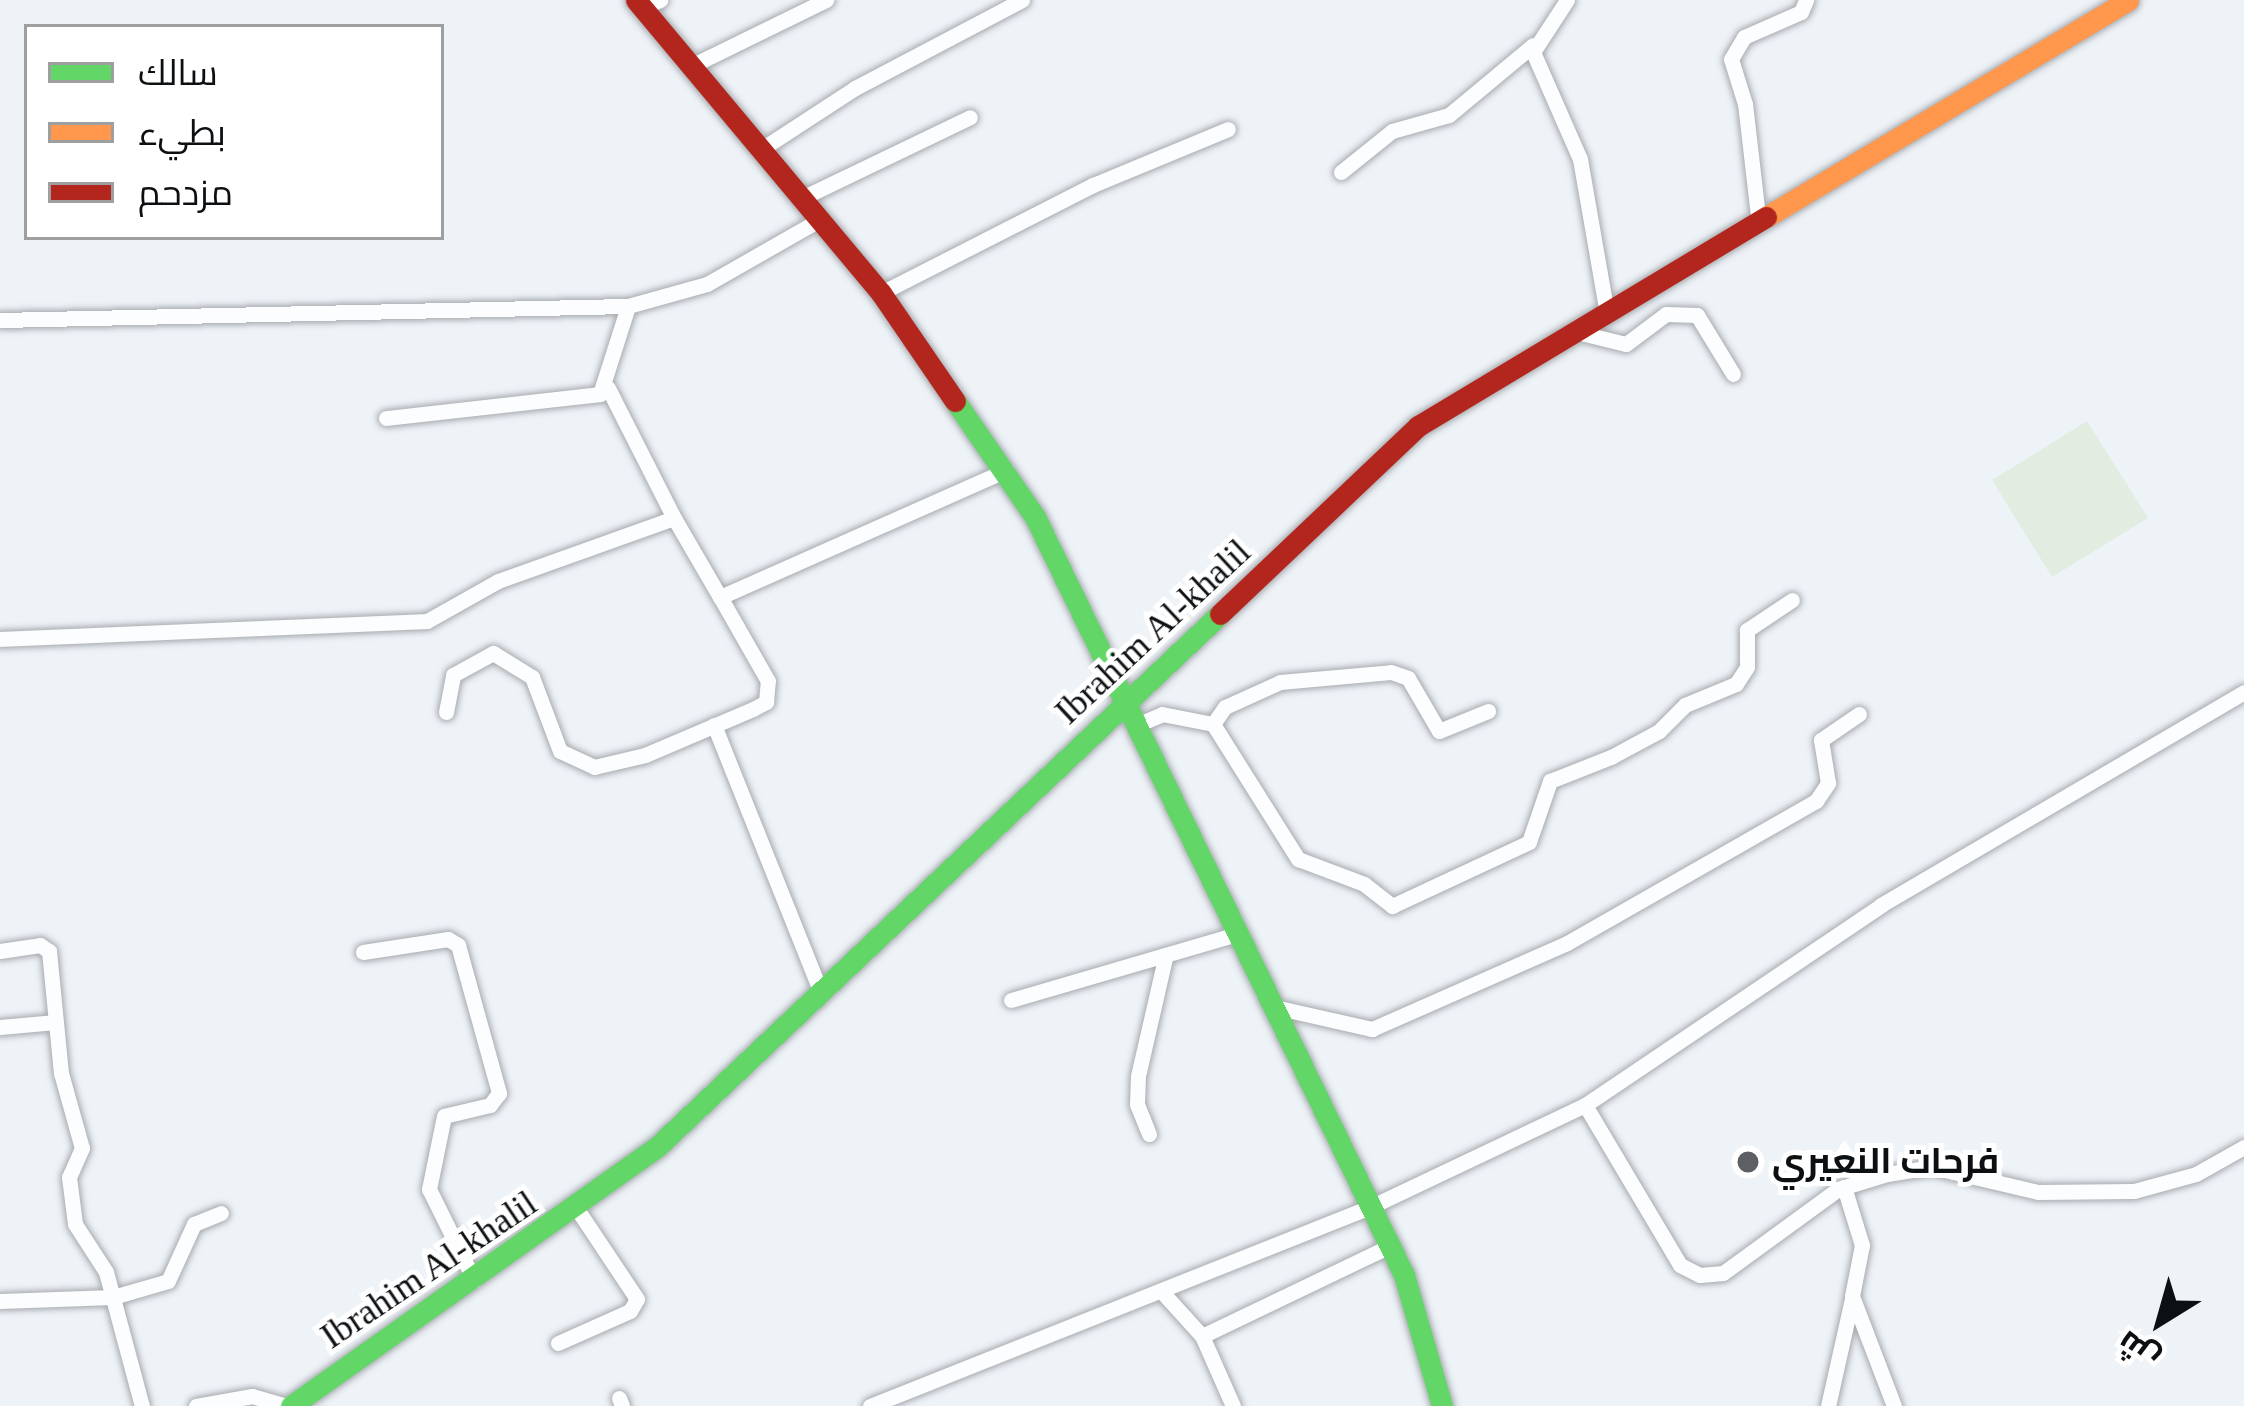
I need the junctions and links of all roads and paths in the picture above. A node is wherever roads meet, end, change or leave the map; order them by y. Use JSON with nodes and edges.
{"nodes":[{"id":1,"x":826,"y":0,"type":"edge"},
{"id":2,"x":1022,"y":0,"type":"edge"},
{"id":3,"x":1568,"y":0,"type":"edge"},
{"id":4,"x":1806,"y":0,"type":"edge"},
{"id":5,"x":2128,"y":0,"type":"edge"},
{"id":6,"x":646,"y":3,"type":"edge"},
{"id":7,"x":1533,"y":45,"type":"junction"},
{"id":8,"x":689,"y":67,"type":"junction"},
{"id":9,"x":970,"y":117,"type":"dead end"},
{"id":10,"x":1228,"y":129,"type":"dead end"},
{"id":11,"x":760,"y":150,"type":"junction"},
{"id":12,"x":1341,"y":172,"type":"dead end"},
{"id":13,"x":804,"y":197,"type":"junction"},
{"id":14,"x":1758,"y":216,"type":"junction"},
{"id":15,"x":821,"y":219,"type":"junction"},
{"id":16,"x":881,"y":293,"type":"junction"},
{"id":17,"x":628,"y":306,"type":"junction"},
{"id":18,"x":1606,"y":308,"type":"junction"},
{"id":19,"x":0,"y":320,"type":"edge"},
{"id":20,"x":1568,"y":331,"type":"junction"},
{"id":21,"x":1733,"y":374,"type":"dead end"},
{"id":22,"x":608,"y":388,"type":"junction"},
{"id":23,"x":386,"y":418,"type":"dead end"},
{"id":24,"x":1006,"y":470,"type":"junction"},
{"id":25,"x":674,"y":518,"type":"junction"},
{"id":26,"x":720,"y":597,"type":"junction"},
{"id":27,"x":1792,"y":600,"type":"dead end"},
{"id":28,"x":0,"y":639,"type":"edge"},
{"id":29,"x":2244,"y":692,"type":"edge"},
{"id":30,"x":1127,"y":698,"type":"junction"},
{"id":31,"x":1488,"y":711,"type":"dead end"},
{"id":32,"x":446,"y":712,"type":"dead end"},
{"id":33,"x":1859,"y":714,"type":"dead end"},
{"id":34,"x":1139,"y":724,"type":"junction"},
{"id":35,"x":1213,"y":724,"type":"junction"},
{"id":36,"x":714,"y":725,"type":"junction"},
{"id":37,"x":1237,"y":934,"type":"junction"},
{"id":38,"x":0,"y":951,"type":"edge"},
{"id":39,"x":363,"y":952,"type":"dead end"},
{"id":40,"x":1165,"y":958,"type":"junction"},
{"id":41,"x":821,"y":992,"type":"junction"},
{"id":42,"x":1011,"y":1000,"type":"dead end"},
{"id":43,"x":1270,"y":1006,"type":"junction"},
{"id":44,"x":56,"y":1022,"type":"junction"},
{"id":45,"x":0,"y":1027,"type":"edge"},
{"id":46,"x":1586,"y":1105,"type":"junction"},
{"id":47,"x":1149,"y":1133,"type":"dead end"},
{"id":48,"x":2244,"y":1148,"type":"edge"},
{"id":49,"x":1844,"y":1187,"type":"junction"},
{"id":50,"x":1370,"y":1207,"type":"junction"},
{"id":51,"x":577,"y":1209,"type":"junction"},
{"id":52,"x":221,"y":1213,"type":"dead end"},
{"id":53,"x":1390,"y":1246,"type":"junction"},
{"id":54,"x":474,"y":1280,"type":"junction"},
{"id":55,"x":1163,"y":1293,"type":"junction"},
{"id":56,"x":1852,"y":1296,"type":"junction"},
{"id":57,"x":113,"y":1298,"type":"junction"},
{"id":58,"x":0,"y":1301,"type":"edge"},
{"id":59,"x":1202,"y":1336,"type":"junction"},
{"id":60,"x":558,"y":1343,"type":"dead end"},
{"id":61,"x":142,"y":1406,"type":"edge"},
{"id":62,"x":196,"y":1406,"type":"edge"},
{"id":63,"x":289,"y":1406,"type":"edge"},
{"id":64,"x":870,"y":1406,"type":"edge"},
{"id":65,"x":1233,"y":1406,"type":"edge"},
{"id":66,"x":1442,"y":1406,"type":"edge"},
{"id":67,"x":1828,"y":1406,"type":"edge"},
{"id":68,"x":1894,"y":1406,"type":"edge"}],
"edges":[{"from":1,"to":8,"type":"street"},
{"from":2,"to":11,"type":"street"},
{"from":3,"to":7,"type":"street"},
{"from":4,"to":14,"type":"street"},
{"from":5,"to":14,"type":"street","name":"Ibrahim Al-khalil"},
{"from":6,"to":8,"type":"street"},
{"from":7,"to":12,"type":"street"},
{"from":7,"to":18,"type":"street"},
{"from":8,"to":11,"type":"street"},
{"from":9,"to":13,"type":"street"},
{"from":10,"to":16,"type":"street"},
{"from":11,"to":13,"type":"street"},
{"from":13,"to":15,"type":"street"},
{"from":14,"to":18,"type":"street","name":"Ibrahim Al-khalil"},
{"from":15,"to":16,"type":"street"},
{"from":15,"to":17,"type":"street"},
{"from":16,"to":24,"type":"street"},
{"from":17,"to":19,"type":"street"},
{"from":17,"to":22,"type":"street"},
{"from":18,"to":20,"type":"street","name":"Ibrahim Al-khalil"},
{"from":20,"to":21,"type":"street"},
{"from":20,"to":30,"type":"street","name":"Ibrahim Al-khalil"},
{"from":22,"to":23,"type":"street"},
{"from":22,"to":25,"type":"street"},
{"from":24,"to":26,"type":"street"},
{"from":24,"to":30,"type":"street"},
{"from":25,"to":26,"type":"street"},
{"from":25,"to":28,"type":"street"},
{"from":26,"to":36,"type":"street"},
{"from":27,"to":35,"type":"street"},
{"from":29,"to":46,"type":"street"},
{"from":30,"to":34,"type":"street"},
{"from":30,"to":41,"type":"street","name":"Ibrahim Al-khalil"},
{"from":31,"to":35,"type":"street"},
{"from":32,"to":36,"type":"street"},
{"from":33,"to":43,"type":"street"},
{"from":34,"to":35,"type":"street"},
{"from":34,"to":37,"type":"street"},
{"from":36,"to":41,"type":"street"},
{"from":37,"to":40,"type":"street"},
{"from":37,"to":43,"type":"street"},
{"from":38,"to":44,"type":"street"},
{"from":39,"to":54,"type":"street"},
{"from":40,"to":42,"type":"street"},
{"from":40,"to":47,"type":"street"},
{"from":41,"to":51,"type":"street","name":"Ibrahim Al-khalil"},
{"from":43,"to":50,"type":"street"},
{"from":44,"to":45,"type":"street"},
{"from":44,"to":57,"type":"street"},
{"from":46,"to":49,"type":"street"},
{"from":46,"to":50,"type":"street"},
{"from":48,"to":49,"type":"street"},
{"from":49,"to":56,"type":"street"},
{"from":50,"to":53,"type":"street"},
{"from":50,"to":55,"type":"street"},
{"from":51,"to":54,"type":"street","name":"Ibrahim Al-khalil"},
{"from":51,"to":60,"type":"street"},
{"from":52,"to":57,"type":"street"},
{"from":53,"to":59,"type":"street"},
{"from":53,"to":66,"type":"street"},
{"from":54,"to":63,"type":"street","name":"Ibrahim Al-khalil"},
{"from":55,"to":59,"type":"street"},
{"from":55,"to":64,"type":"street"},
{"from":56,"to":67,"type":"street"},
{"from":56,"to":68,"type":"street"},
{"from":57,"to":58,"type":"street"},
{"from":57,"to":61,"type":"street"},
{"from":59,"to":65,"type":"street"},
{"from":62,"to":63,"type":"street"}]}
